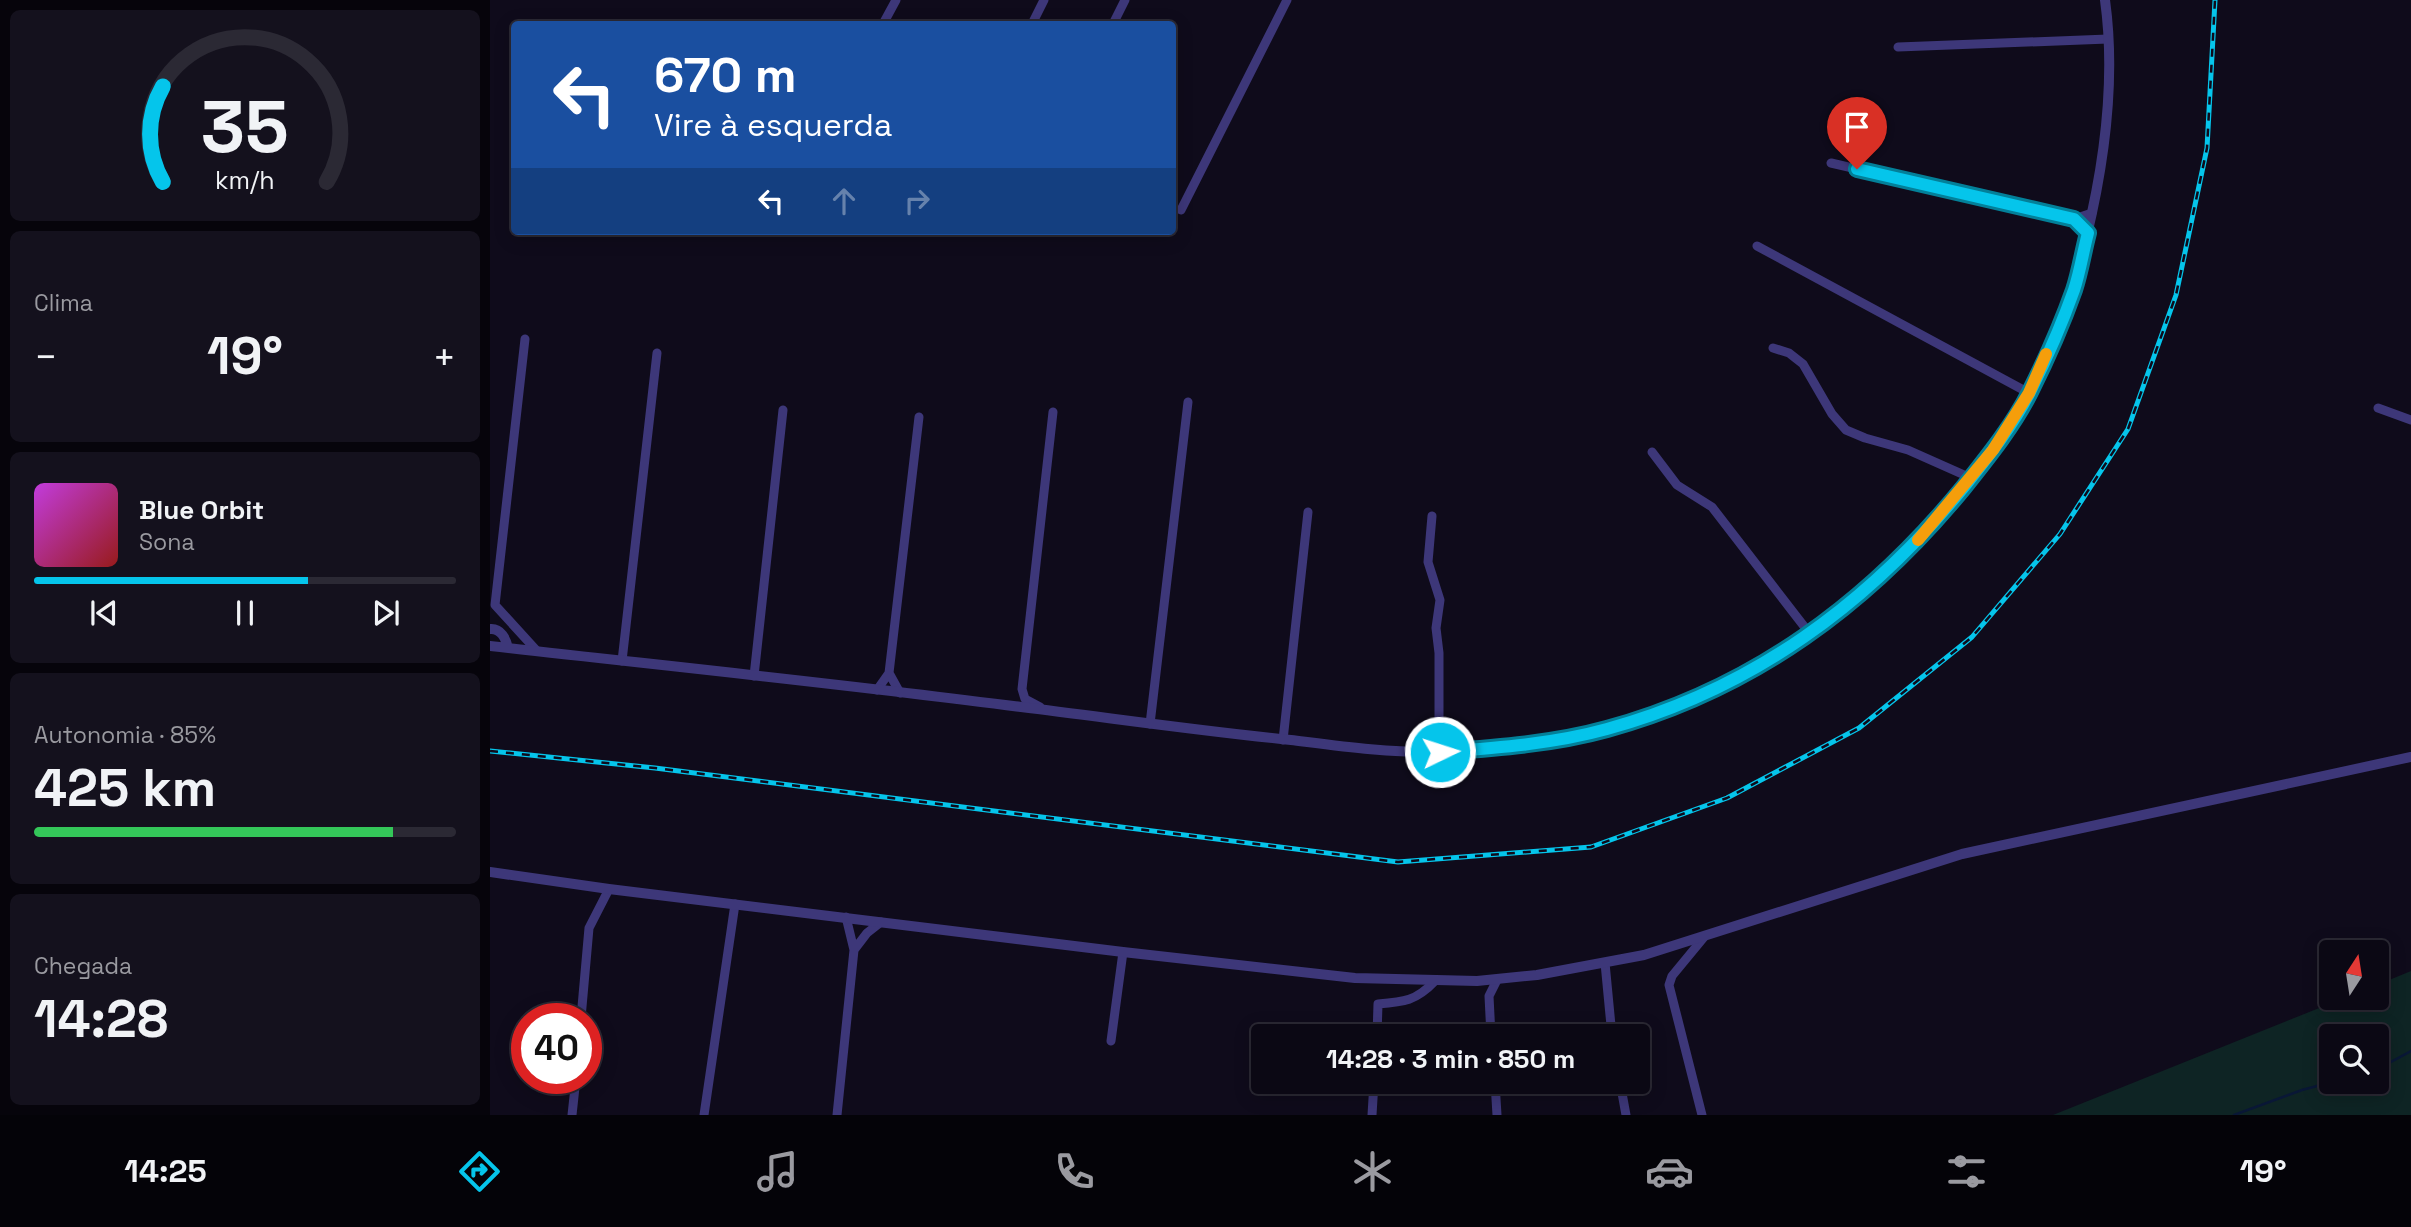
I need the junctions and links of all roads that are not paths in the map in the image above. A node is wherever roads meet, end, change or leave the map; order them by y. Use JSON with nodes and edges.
{"nodes":[{"id":1,"x":896,"y":0,"type":"edge"},
{"id":2,"x":1044,"y":0,"type":"edge"},
{"id":3,"x":1125,"y":0,"type":"edge"},
{"id":4,"x":1287,"y":0,"type":"edge"},
{"id":5,"x":2105,"y":0,"type":"edge"},
{"id":6,"x":885,"y":21,"type":"edge"},
{"id":7,"x":1034,"y":21,"type":"edge"},
{"id":8,"x":1114,"y":21,"type":"edge"},
{"id":9,"x":2108,"y":39,"type":"junction"},
{"id":10,"x":1898,"y":47,"type":"dead end"},
{"id":11,"x":1831,"y":163,"type":"dead end"},
{"id":12,"x":1181,"y":210,"type":"dead end"},
{"id":13,"x":2092,"y":213,"type":"junction"},
{"id":14,"x":2074,"y":219,"type":"junction"},
{"id":15,"x":2088,"y":233,"type":"junction"},
{"id":16,"x":1757,"y":246,"type":"dead end"},
{"id":17,"x":525,"y":340,"type":"dead end"},
{"id":18,"x":1773,"y":348,"type":"dead end"},
{"id":19,"x":657,"y":354,"type":"dead end"},
{"id":20,"x":2029,"y":393,"type":"junction"},
{"id":21,"x":1188,"y":402,"type":"dead end"},
{"id":22,"x":2378,"y":408,"type":"dead end"},
{"id":23,"x":783,"y":410,"type":"dead end"},
{"id":24,"x":1053,"y":412,"type":"dead end"},
{"id":25,"x":919,"y":417,"type":"dead end"},
{"id":26,"x":2411,"y":420,"type":"edge"},
{"id":27,"x":1652,"y":452,"type":"dead end"},
{"id":28,"x":1971,"y":478,"type":"junction"},
{"id":29,"x":1308,"y":512,"type":"dead end"},
{"id":30,"x":1432,"y":516,"type":"dead end"},
{"id":31,"x":490,"y":629,"type":"edge"},
{"id":32,"x":1810,"y":634,"type":"junction"},
{"id":33,"x":490,"y":646,"type":"edge"},
{"id":34,"x":508,"y":648,"type":"junction"},
{"id":35,"x":537,"y":651,"type":"junction"},
{"id":36,"x":622,"y":661,"type":"junction"},
{"id":37,"x":889,"y":673,"type":"junction"},
{"id":38,"x":754,"y":676,"type":"junction"},
{"id":39,"x":877,"y":690,"type":"junction"},
{"id":40,"x":900,"y":693,"type":"junction"},
{"id":41,"x":1049,"y":710,"type":"junction"},
{"id":42,"x":1150,"y":724,"type":"junction"},
{"id":43,"x":1283,"y":740,"type":"junction"},
{"id":44,"x":2411,"y":748,"type":"edge"},
{"id":45,"x":1440,"y":752,"type":"junction"},
{"id":46,"x":2411,"y":757,"type":"edge"},
{"id":47,"x":2383,"y":762,"type":"junction"},
{"id":48,"x":490,"y":872,"type":"edge"},
{"id":49,"x":610,"y":889,"type":"junction"},
{"id":50,"x":735,"y":904,"type":"junction"},
{"id":51,"x":846,"y":918,"type":"junction"},
{"id":52,"x":881,"y":922,"type":"junction"},
{"id":53,"x":1705,"y":936,"type":"junction"},
{"id":54,"x":854,"y":950,"type":"junction"},
{"id":55,"x":1123,"y":952,"type":"junction"},
{"id":56,"x":1605,"y":963,"type":"junction"},
{"id":57,"x":1497,"y":980,"type":"junction"},
{"id":58,"x":1435,"y":981,"type":"junction"},
{"id":59,"x":1477,"y":981,"type":"junction"},
{"id":60,"x":1489,"y":996,"type":"junction"},
{"id":61,"x":582,"y":1003,"type":"edge"},
{"id":62,"x":1377,"y":1024,"type":"edge"},
{"id":63,"x":1491,"y":1024,"type":"edge"},
{"id":64,"x":1611,"y":1024,"type":"edge"},
{"id":65,"x":1111,"y":1041,"type":"dead end"},
{"id":66,"x":574,"y":1094,"type":"edge"},
{"id":67,"x":1373,"y":1094,"type":"edge"},
{"id":68,"x":1495,"y":1094,"type":"edge"},
{"id":69,"x":1622,"y":1094,"type":"edge"},
{"id":70,"x":572,"y":1115,"type":"edge"},
{"id":71,"x":704,"y":1115,"type":"edge"},
{"id":72,"x":837,"y":1115,"type":"edge"},
{"id":73,"x":1372,"y":1115,"type":"edge"},
{"id":74,"x":1497,"y":1115,"type":"edge"},
{"id":75,"x":1626,"y":1115,"type":"edge"},
{"id":76,"x":1702,"y":1115,"type":"edge"}],
"edges":[{"from":1,"to":6,"type":"street"},
{"from":2,"to":7,"type":"street"},
{"from":3,"to":8,"type":"street"},
{"from":4,"to":12,"type":"street"},
{"from":5,"to":9,"type":"street"},
{"from":9,"to":10,"type":"street"},
{"from":9,"to":13,"type":"street"},
{"from":11,"to":14,"type":"street"},
{"from":13,"to":14,"type":"street"},
{"from":13,"to":15,"type":"street"},
{"from":14,"to":15,"type":"street"},
{"from":15,"to":20,"type":"street"},
{"from":16,"to":20,"type":"street"},
{"from":17,"to":35,"type":"street"},
{"from":18,"to":28,"type":"street"},
{"from":19,"to":36,"type":"street"},
{"from":20,"to":28,"type":"street"},
{"from":21,"to":42,"type":"street"},
{"from":22,"to":26,"type":"street"},
{"from":23,"to":38,"type":"street"},
{"from":24,"to":41,"type":"street"},
{"from":25,"to":37,"type":"street"},
{"from":27,"to":32,"type":"street"},
{"from":28,"to":32,"type":"street"},
{"from":29,"to":43,"type":"street"},
{"from":30,"to":45,"type":"street"},
{"from":31,"to":34,"type":"street"},
{"from":32,"to":45,"type":"street"},
{"from":33,"to":34,"type":"street"},
{"from":34,"to":35,"type":"street"},
{"from":35,"to":36,"type":"street"},
{"from":36,"to":38,"type":"street"},
{"from":37,"to":39,"type":"street"},
{"from":37,"to":40,"type":"street"},
{"from":38,"to":39,"type":"street"},
{"from":39,"to":40,"type":"street"},
{"from":40,"to":41,"type":"street"},
{"from":41,"to":42,"type":"street"},
{"from":42,"to":43,"type":"street"},
{"from":43,"to":45,"type":"street"},
{"from":44,"to":47,"type":"street"},
{"from":46,"to":47,"type":"street"},
{"from":47,"to":53,"type":"street"},
{"from":48,"to":49,"type":"street"},
{"from":49,"to":50,"type":"street"},
{"from":49,"to":61,"type":"street"},
{"from":50,"to":51,"type":"street"},
{"from":50,"to":71,"type":"street"},
{"from":51,"to":52,"type":"street"},
{"from":51,"to":54,"type":"street"},
{"from":52,"to":54,"type":"street"},
{"from":52,"to":55,"type":"street"},
{"from":53,"to":56,"type":"street"},
{"from":53,"to":76,"type":"street"},
{"from":54,"to":72,"type":"street"},
{"from":55,"to":58,"type":"street"},
{"from":55,"to":65,"type":"street"},
{"from":56,"to":57,"type":"street"},
{"from":56,"to":64,"type":"street"},
{"from":57,"to":59,"type":"street"},
{"from":57,"to":60,"type":"street"},
{"from":58,"to":59,"type":"street"},
{"from":58,"to":62,"type":"street"},
{"from":59,"to":60,"type":"street"},
{"from":60,"to":63,"type":"street"},
{"from":66,"to":70,"type":"street"},
{"from":67,"to":73,"type":"street"},
{"from":68,"to":74,"type":"street"},
{"from":69,"to":75,"type":"street"}]}
